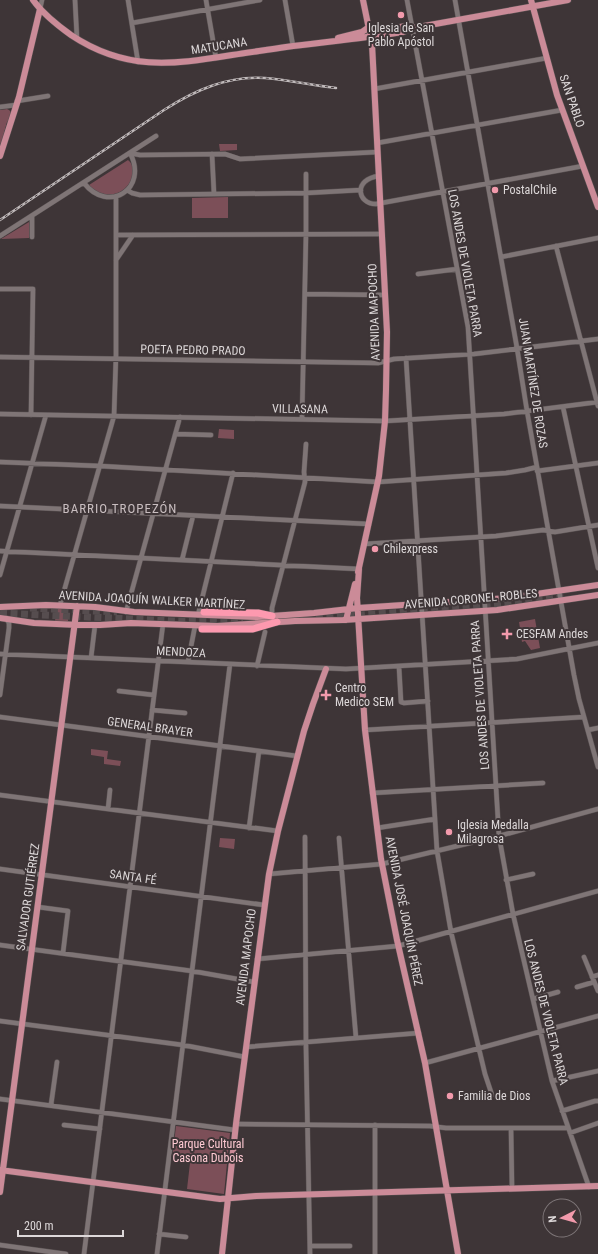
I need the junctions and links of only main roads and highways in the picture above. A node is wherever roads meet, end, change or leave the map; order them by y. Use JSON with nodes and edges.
{"nodes":[{"id":1,"x":33,"y":0,"type":"edge"},
{"id":2,"x":363,"y":0,"type":"edge"},
{"id":3,"x":568,"y":0,"type":"edge"},
{"id":4,"x":532,"y":3,"type":"edge"},
{"id":5,"x":40,"y":9,"type":"junction"},
{"id":6,"x":369,"y":27,"type":"junction"},
{"id":7,"x":413,"y":28,"type":"junction"},
{"id":8,"x":371,"y":37,"type":"junction"},
{"id":9,"x":327,"y":42,"type":"junction"},
{"id":10,"x":0,"y":156,"type":"edge"},
{"id":11,"x":598,"y":207,"type":"edge"},
{"id":12,"x":359,"y":568,"type":"junction"},
{"id":13,"x":598,"y":584,"type":"edge"},
{"id":14,"x":598,"y":596,"type":"edge"},
{"id":15,"x":77,"y":606,"type":"junction"},
{"id":16,"x":0,"y":607,"type":"edge"},
{"id":17,"x":358,"y":608,"type":"junction"},
{"id":18,"x":350,"y":609,"type":"junction"},
{"id":19,"x":201,"y":614,"type":"joint"},
{"id":20,"x":272,"y":616,"type":"joint"},
{"id":21,"x":3,"y":618,"type":"edge"},
{"id":22,"x":368,"y":618,"type":"junction"},
{"id":23,"x":359,"y":619,"type":"junction"},
{"id":24,"x":346,"y":620,"type":"junction"},
{"id":25,"x":277,"y":622,"type":"joint"},
{"id":26,"x":75,"y":625,"type":"junction"},
{"id":27,"x":199,"y":628,"type":"joint"},
{"id":28,"x":360,"y":628,"type":"junction"},
{"id":29,"x":326,"y":669,"type":"road end"},
{"id":30,"x":1,"y":1170,"type":"edge"},
{"id":31,"x":598,"y":1186,"type":"edge"},
{"id":32,"x":447,"y":1190,"type":"junction"},
{"id":33,"x":0,"y":1192,"type":"edge"},
{"id":34,"x":228,"y":1198,"type":"junction"},
{"id":35,"x":222,"y":1254,"type":"edge"},
{"id":36,"x":458,"y":1254,"type":"edge"}],
"edges":[{"from":1,"to":5,"type":"main road","name":"MATUCANA"},
{"from":2,"to":6,"type":"main road","name":"AVENIDA MAPOCHO"},
{"from":3,"to":4,"type":"main road","name":"MATUCANA"},
{"from":4,"to":7,"type":"main road","name":"MATUCANA"},
{"from":4,"to":11,"type":"main road","name":"SAN PABLO"},
{"from":5,"to":9,"type":"main road","name":"MATUCANA"},
{"from":5,"to":10,"type":"main road"},
{"from":6,"to":7,"type":"main road","name":"MATUCANA"},
{"from":6,"to":8,"type":"main road","name":"AVENIDA MAPOCHO"},
{"from":6,"to":9,"type":"main road"},
{"from":7,"to":8,"type":"main road","name":"MATUCANA"},
{"from":8,"to":9,"type":"main road","name":"MATUCANA"},
{"from":8,"to":12,"type":"main road","name":"AVENIDA MAPOCHO"},
{"from":12,"to":17,"type":"main road","name":"AVENIDA JOSÉ JOAQUÍN PÉREZ"},
{"from":12,"to":18,"type":"main road","name":"AVENIDA MAPOCHO"},
{"from":13,"to":17,"type":"main road","name":"AVENIDA CORONEL ROBLES"},
{"from":14,"to":22,"type":"main road","name":"AVENIDA CORONEL ROBLES"},
{"from":15,"to":16,"type":"main road","name":"AVENIDA JOAQUÍN WALKER MARTÍNEZ"},
{"from":15,"to":19,"type":"main road","name":"AVENIDA JOAQUÍN WALKER MARTÍNEZ"},
{"from":15,"to":26,"type":"main road","name":"SALVADOR GUTIÉRREZ"},
{"from":17,"to":18,"type":"main road","name":"AVENIDA CORONEL ROBLES"},
{"from":17,"to":23,"type":"main road","name":"AVENIDA JOSÉ JOAQUÍN PÉREZ"},
{"from":18,"to":20,"type":"main road"},
{"from":18,"to":24,"type":"main road","name":"AVENIDA MAPOCHO"},
{"from":19,"to":20,"type":"highway"},
{"from":21,"to":26,"type":"main road","name":"AVENIDA JOAQUÍN WALKER MARTÍNEZ"},
{"from":22,"to":23,"type":"main road","name":"AVENIDA CORONEL ROBLES"},
{"from":22,"to":28,"type":"main road"},
{"from":23,"to":24,"type":"main road","name":"AVENIDA CORONEL ROBLES"},
{"from":23,"to":28,"type":"main road","name":"AVENIDA JOSÉ JOAQUÍN PÉREZ"},
{"from":24,"to":25,"type":"main road"},
{"from":25,"to":27,"type":"highway"},
{"from":26,"to":27,"type":"main road","name":"AVENIDA JOAQUÍN WALKER MARTÍNEZ"},
{"from":26,"to":30,"type":"main road","name":"SALVADOR GUTIÉRREZ"},
{"from":28,"to":32,"type":"main road","name":"AVENIDA JOSÉ JOAQUÍN PÉREZ"},
{"from":29,"to":34,"type":"main road","name":"AVENIDA MAPOCHO"},
{"from":30,"to":33,"type":"main road","name":"SALVADOR GUTIÉRREZ"},
{"from":30,"to":34,"type":"main road"},
{"from":31,"to":32,"type":"main road"},
{"from":32,"to":34,"type":"main road"},
{"from":32,"to":36,"type":"main road","name":"AVENIDA JOSÉ JOAQUÍN PÉREZ"},
{"from":34,"to":35,"type":"main road","name":"AVENIDA MAPOCHO"}]}
